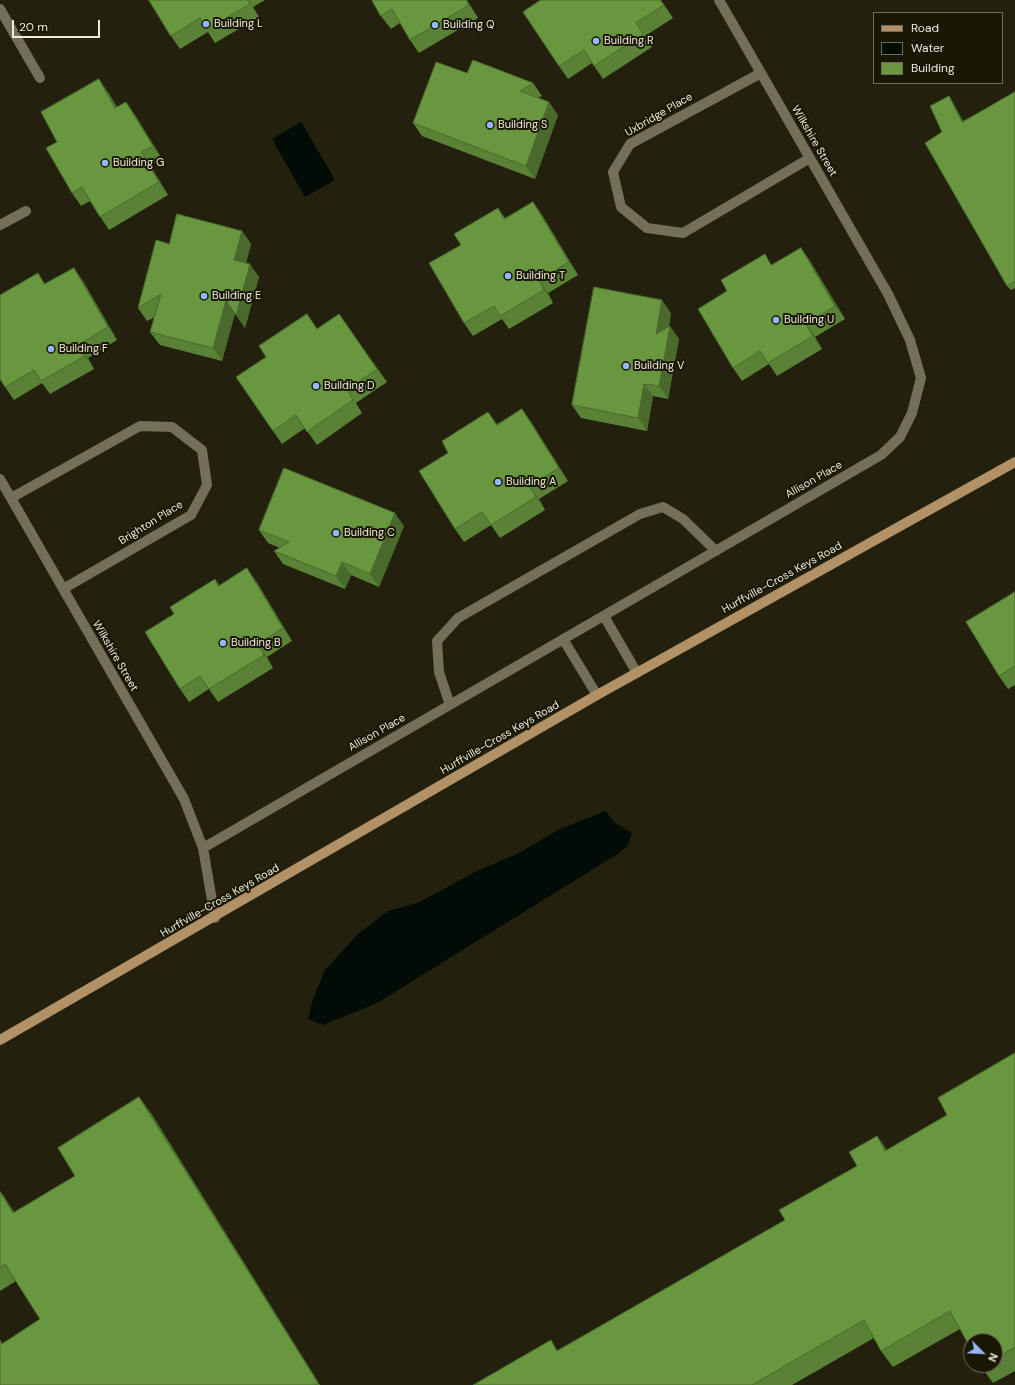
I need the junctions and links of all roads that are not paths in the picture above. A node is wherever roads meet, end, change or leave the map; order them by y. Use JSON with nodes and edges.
{"nodes":[{"id":1,"x":719,"y":0,"type":"edge"},
{"id":2,"x":0,"y":9,"type":"edge"},
{"id":3,"x":761,"y":72,"type":"junction"},
{"id":4,"x":40,"y":78,"type":"dead end"},
{"id":5,"x":810,"y":158,"type":"junction"},
{"id":6,"x":26,"y":211,"type":"dead end"},
{"id":7,"x":0,"y":225,"type":"edge"},
{"id":8,"x":888,"y":294,"type":"joint"},
{"id":9,"x":1015,"y":462,"type":"edge"},
{"id":10,"x":0,"y":479,"type":"edge"},
{"id":11,"x":11,"y":498,"type":"junction"},
{"id":12,"x":716,"y":551,"type":"junction"},
{"id":13,"x":63,"y":589,"type":"junction"},
{"id":14,"x":604,"y":616,"type":"junction"},
{"id":15,"x":563,"y":639,"type":"junction"},
{"id":16,"x":637,"y":674,"type":"junction"},
{"id":17,"x":597,"y":695,"type":"junction"},
{"id":18,"x":450,"y":705,"type":"junction"},
{"id":19,"x":203,"y":848,"type":"junction"},
{"id":20,"x":215,"y":918,"type":"junction"},
{"id":21,"x":0,"y":1040,"type":"edge"}],
"edges":[{"from":1,"to":3,"type":"street","name":"Wilkshire Street"},
{"from":2,"to":4,"type":"street"},
{"from":3,"to":5,"type":"street","name":"Wilkshire Street"},
{"from":3,"to":5,"type":"street","name":"Uxbridge Place"},
{"from":5,"to":8,"type":"street","name":"Wilkshire Street"},
{"from":6,"to":7,"type":"street"},
{"from":8,"to":12,"type":"street","name":"Allison Place"},
{"from":9,"to":16,"type":"main road","name":"Hurffville-Cross Keys Road"},
{"from":10,"to":11,"type":"street","name":"Wilkshire Street"},
{"from":11,"to":13,"type":"street","name":"Wilkshire Street"},
{"from":11,"to":13,"type":"street","name":"Brighton Place"},
{"from":12,"to":14,"type":"street","name":"Allison Place"},
{"from":12,"to":18,"type":"street"},
{"from":13,"to":19,"type":"street","name":"Wilkshire Street"},
{"from":14,"to":15,"type":"street","name":"Allison Place"},
{"from":14,"to":16,"type":"street"},
{"from":15,"to":17,"type":"street"},
{"from":15,"to":18,"type":"street","name":"Allison Place"},
{"from":16,"to":17,"type":"main road","name":"Hurffville-Cross Keys Road"},
{"from":17,"to":20,"type":"main road","name":"Hurffville-Cross Keys Road"},
{"from":18,"to":19,"type":"street","name":"Allison Place"},
{"from":19,"to":20,"type":"street","name":"Wilkshire Street"},
{"from":20,"to":21,"type":"main road","name":"Hurffville-Cross Keys Road"}]}
